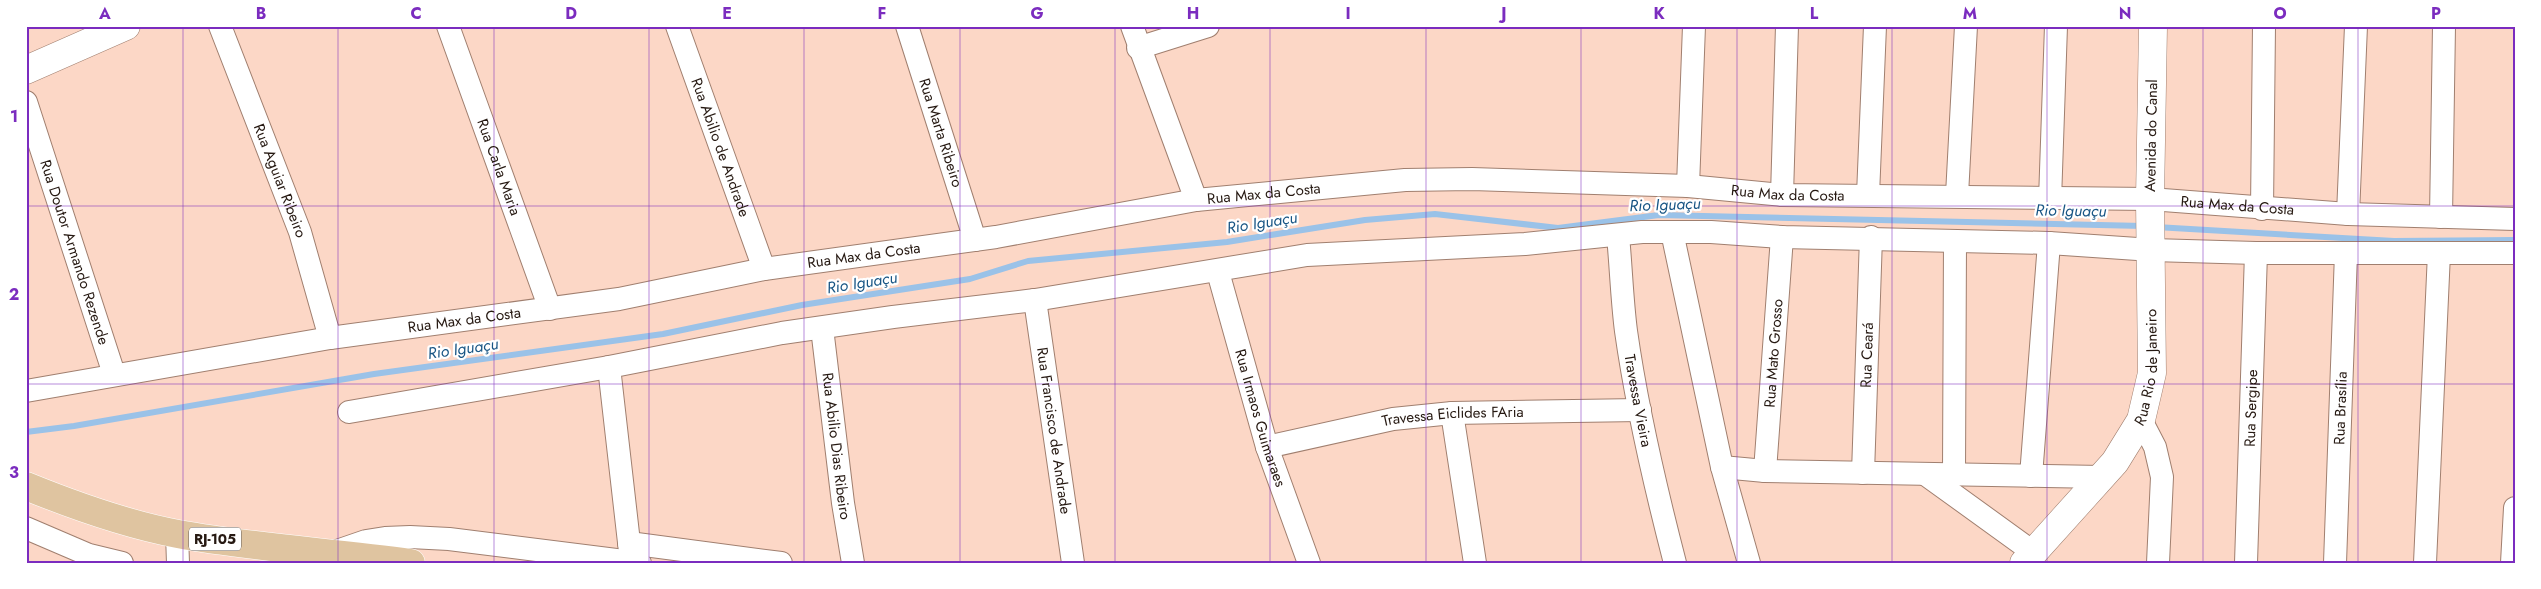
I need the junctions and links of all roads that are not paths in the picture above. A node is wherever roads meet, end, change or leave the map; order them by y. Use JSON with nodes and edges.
{"nodes":[{"id":1,"x":126,"y":26,"type":"edge"},
{"id":2,"x":220,"y":26,"type":"edge"},
{"id":3,"x":448,"y":26,"type":"edge"},
{"id":4,"x":677,"y":26,"type":"edge"},
{"id":5,"x":907,"y":26,"type":"edge"},
{"id":6,"x":1132,"y":26,"type":"edge"},
{"id":7,"x":1208,"y":26,"type":"edge"},
{"id":8,"x":1694,"y":26,"type":"edge"},
{"id":9,"x":1787,"y":26,"type":"edge"},
{"id":10,"x":1875,"y":26,"type":"edge"},
{"id":11,"x":1966,"y":26,"type":"edge"},
{"id":12,"x":2056,"y":26,"type":"edge"},
{"id":13,"x":2153,"y":26,"type":"edge"},
{"id":14,"x":2264,"y":26,"type":"edge"},
{"id":15,"x":2356,"y":26,"type":"edge"},
{"id":16,"x":2444,"y":26,"type":"edge"},
{"id":17,"x":1138,"y":48,"type":"junction"},
{"id":18,"x":26,"y":70,"type":"edge"},
{"id":19,"x":26,"y":102,"type":"edge"},
{"id":20,"x":1688,"y":186,"type":"junction"},
{"id":21,"x":1782,"y":195,"type":"junction"},
{"id":22,"x":1868,"y":195,"type":"junction"},
{"id":23,"x":1957,"y":195,"type":"junction"},
{"id":24,"x":1196,"y":200,"type":"junction"},
{"id":25,"x":2050,"y":200,"type":"junction"},
{"id":26,"x":2151,"y":202,"type":"junction"},
{"id":27,"x":2262,"y":209,"type":"junction"},
{"id":28,"x":2348,"y":214,"type":"junction"},
{"id":29,"x":2441,"y":217,"type":"junction"},
{"id":30,"x":2515,"y":219,"type":"edge"},
{"id":31,"x":1672,"y":232,"type":"junction"},
{"id":32,"x":1618,"y":236,"type":"junction"},
{"id":33,"x":1782,"y":237,"type":"junction"},
{"id":34,"x":1871,"y":237,"type":"junction"},
{"id":35,"x":974,"y":240,"type":"junction"},
{"id":36,"x":1955,"y":241,"type":"junction"},
{"id":37,"x":2049,"y":242,"type":"junction"},
{"id":38,"x":2152,"y":248,"type":"junction"},
{"id":39,"x":2256,"y":253,"type":"junction"},
{"id":40,"x":2346,"y":253,"type":"junction"},
{"id":41,"x":2439,"y":253,"type":"junction"},
{"id":42,"x":2515,"y":253,"type":"edge"},
{"id":43,"x":764,"y":269,"type":"junction"},
{"id":44,"x":1218,"y":272,"type":"junction"},
{"id":45,"x":1035,"y":300,"type":"junction"},
{"id":46,"x":550,"y":309,"type":"junction"},
{"id":47,"x":822,"y":328,"type":"junction"},
{"id":48,"x":330,"y":338,"type":"junction"},
{"id":49,"x":609,"y":367,"type":"junction"},
{"id":50,"x":114,"y":374,"type":"junction"},
{"id":51,"x":26,"y":391,"type":"edge"},
{"id":52,"x":1640,"y":410,"type":"junction"},
{"id":53,"x":349,"y":412,"type":"dead end"},
{"id":54,"x":1452,"y":412,"type":"junction"},
{"id":55,"x":2141,"y":420,"type":"junction"},
{"id":56,"x":1267,"y":446,"type":"junction"},
{"id":57,"x":1722,"y":467,"type":"junction"},
{"id":58,"x":1765,"y":471,"type":"junction"},
{"id":59,"x":1863,"y":473,"type":"junction"},
{"id":60,"x":1925,"y":474,"type":"junction"},
{"id":61,"x":1954,"y":474,"type":"junction"},
{"id":62,"x":2031,"y":476,"type":"junction"},
{"id":63,"x":2102,"y":477,"type":"junction"},
{"id":64,"x":26,"y":486,"type":"edge"},
{"id":65,"x":2515,"y":508,"type":"edge"},
{"id":66,"x":26,"y":528,"type":"edge"},
{"id":67,"x":178,"y":534,"type":"junction"},
{"id":68,"x":334,"y":552,"type":"junction"},
{"id":69,"x":633,"y":555,"type":"edge"},
{"id":70,"x":2029,"y":558,"type":"edge"},
{"id":71,"x":122,"y":563,"type":"edge"},
{"id":72,"x":178,"y":563,"type":"edge"},
{"id":73,"x":411,"y":563,"type":"edge"},
{"id":74,"x":781,"y":563,"type":"edge"},
{"id":75,"x":853,"y":563,"type":"edge"},
{"id":76,"x":1073,"y":563,"type":"edge"},
{"id":77,"x":1309,"y":563,"type":"edge"},
{"id":78,"x":1475,"y":563,"type":"edge"},
{"id":79,"x":1675,"y":563,"type":"edge"},
{"id":80,"x":1749,"y":563,"type":"edge"},
{"id":81,"x":2158,"y":563,"type":"edge"},
{"id":82,"x":2246,"y":563,"type":"edge"},
{"id":83,"x":2335,"y":563,"type":"edge"},
{"id":84,"x":2425,"y":563,"type":"edge"},
{"id":85,"x":2512,"y":563,"type":"edge"}],
"edges":[{"from":1,"to":18,"type":"street"},
{"from":2,"to":48,"type":"street","name":"Rua Aguiar Ribeiro"},
{"from":3,"to":46,"type":"street","name":"Rua Carla Maria"},
{"from":4,"to":43,"type":"street","name":"Rua Abilio de Andrade"},
{"from":5,"to":35,"type":"street","name":"Rua Marta Ribeiro"},
{"from":6,"to":17,"type":"street"},
{"from":7,"to":17,"type":"street"},
{"from":8,"to":20,"type":"street"},
{"from":9,"to":21,"type":"street"},
{"from":10,"to":22,"type":"street"},
{"from":11,"to":23,"type":"street"},
{"from":12,"to":25,"type":"street"},
{"from":13,"to":26,"type":"street","name":"Avenida do Canal"},
{"from":14,"to":27,"type":"street"},
{"from":15,"to":28,"type":"street"},
{"from":16,"to":29,"type":"street"},
{"from":17,"to":24,"type":"street"},
{"from":19,"to":50,"type":"street","name":"Rua Doutor Armando Rezende"},
{"from":20,"to":21,"type":"street","name":"Rua Max da Costa"},
{"from":20,"to":24,"type":"street","name":"Rua Max da Costa"},
{"from":21,"to":22,"type":"street","name":"Rua Max da Costa"},
{"from":22,"to":23,"type":"street","name":"Rua Max da Costa"},
{"from":23,"to":25,"type":"street","name":"Rua Max da Costa"},
{"from":24,"to":35,"type":"street","name":"Rua Max da Costa"},
{"from":25,"to":26,"type":"street","name":"Rua Max da Costa"},
{"from":26,"to":27,"type":"street","name":"Rua Max da Costa"},
{"from":26,"to":38,"type":"street","name":"Avenida do Canal"},
{"from":27,"to":28,"type":"street","name":"Rua Max da Costa"},
{"from":28,"to":29,"type":"street","name":"Rua Max da Costa"},
{"from":29,"to":30,"type":"street","name":"Rua Max da Costa"},
{"from":31,"to":32,"type":"street"},
{"from":31,"to":33,"type":"street"},
{"from":31,"to":57,"type":"street"},
{"from":32,"to":44,"type":"street"},
{"from":32,"to":52,"type":"street","name":"Travessa Vieira"},
{"from":33,"to":34,"type":"street"},
{"from":33,"to":58,"type":"street","name":"Rua Mato Grosso"},
{"from":34,"to":36,"type":"street"},
{"from":34,"to":59,"type":"street","name":"Rua Ceará"},
{"from":35,"to":43,"type":"street","name":"Rua Max da Costa"},
{"from":36,"to":37,"type":"street"},
{"from":36,"to":61,"type":"street"},
{"from":37,"to":38,"type":"street"},
{"from":37,"to":62,"type":"street"},
{"from":38,"to":39,"type":"street"},
{"from":38,"to":55,"type":"street","name":"Rua Rio de Janeiro"},
{"from":39,"to":40,"type":"street"},
{"from":39,"to":82,"type":"street","name":"Rua Sergipe"},
{"from":40,"to":41,"type":"street"},
{"from":40,"to":83,"type":"street","name":"Rua Brasília"},
{"from":41,"to":42,"type":"street"},
{"from":41,"to":84,"type":"street"},
{"from":43,"to":46,"type":"street","name":"Rua Max da Costa"},
{"from":44,"to":45,"type":"street"},
{"from":44,"to":56,"type":"street","name":"Rua Irmaos Guimaraes"},
{"from":45,"to":47,"type":"street"},
{"from":45,"to":76,"type":"street","name":"Rua Francisco de Andrade"},
{"from":46,"to":48,"type":"street","name":"Rua Max da Costa"},
{"from":47,"to":49,"type":"street"},
{"from":47,"to":75,"type":"street","name":"Rua Abilio Dias Ribeiro"},
{"from":48,"to":50,"type":"street","name":"Rua Max da Costa"},
{"from":49,"to":53,"type":"street"},
{"from":49,"to":69,"type":"street"},
{"from":50,"to":51,"type":"street","name":"Rua Max da Costa"},
{"from":52,"to":54,"type":"street","name":"Travessa Eiclides FAria"},
{"from":52,"to":79,"type":"street","name":"Travessa Vieira"},
{"from":54,"to":56,"type":"street","name":"Travessa Eiclides FAria"},
{"from":54,"to":78,"type":"street"},
{"from":55,"to":63,"type":"street","name":"Rua Rio de Janeiro"},
{"from":55,"to":81,"type":"street"},
{"from":56,"to":77,"type":"street","name":"Rua Irmaos Guimaraes"},
{"from":57,"to":58,"type":"street"},
{"from":57,"to":80,"type":"street"},
{"from":58,"to":59,"type":"street"},
{"from":59,"to":60,"type":"street"},
{"from":60,"to":61,"type":"street"},
{"from":60,"to":70,"type":"street"},
{"from":61,"to":62,"type":"street"},
{"from":62,"to":63,"type":"street"},
{"from":63,"to":70,"type":"street","name":"Rua Rio de Janeiro"},
{"from":64,"to":67,"type":"main road","number":"RJ-105"},
{"from":65,"to":85,"type":"street"},
{"from":66,"to":71,"type":"street"},
{"from":67,"to":68,"type":"main road","number":"RJ-105"},
{"from":67,"to":72,"type":"street"},
{"from":68,"to":69,"type":"street"},
{"from":68,"to":73,"type":"main road","number":"RJ-105"},
{"from":69,"to":74,"type":"street"}]}
